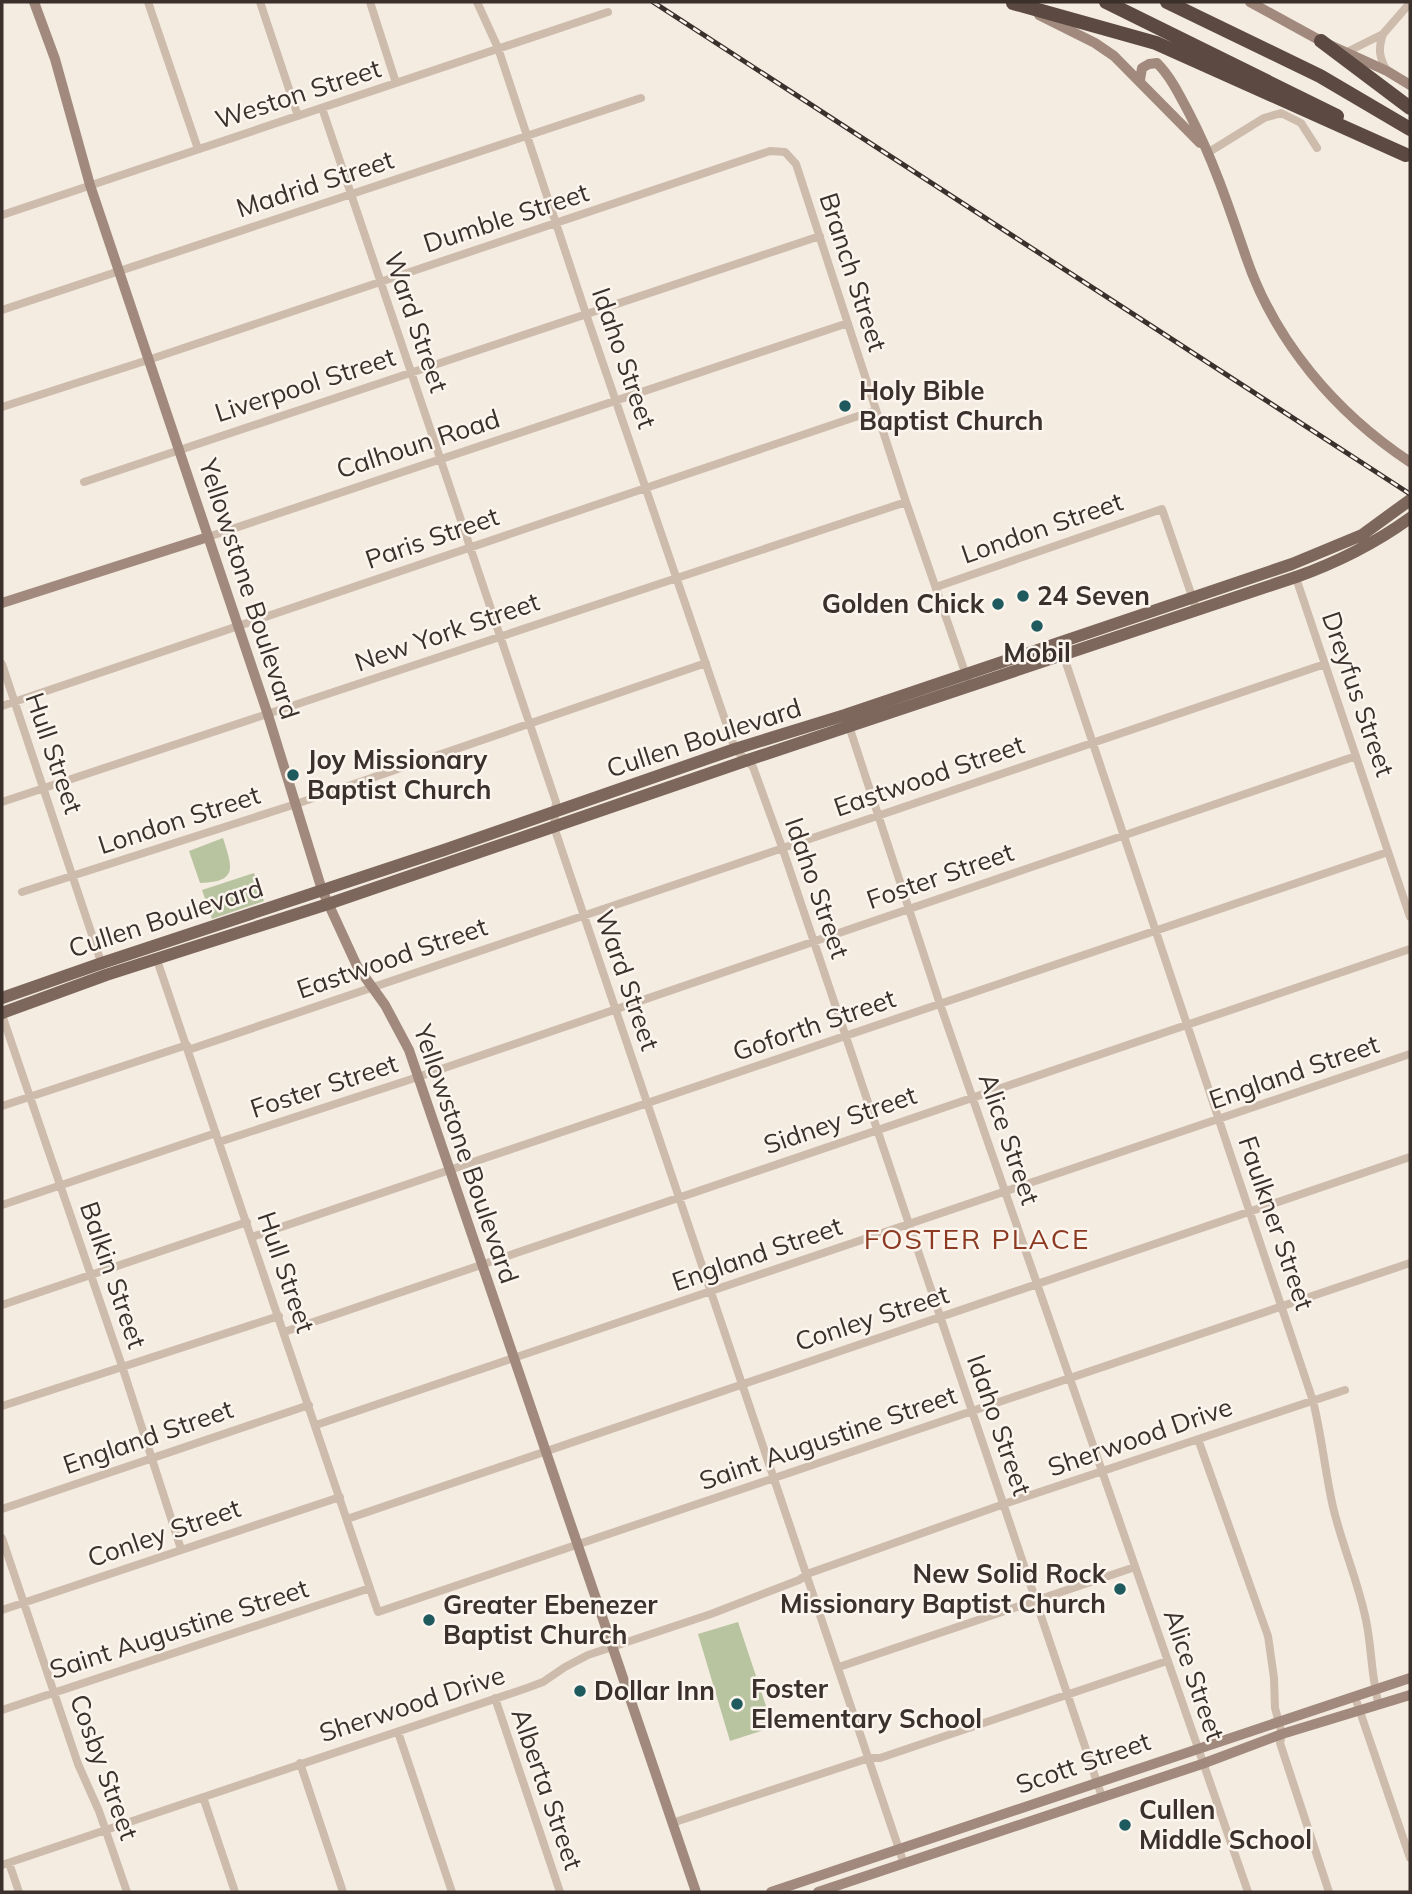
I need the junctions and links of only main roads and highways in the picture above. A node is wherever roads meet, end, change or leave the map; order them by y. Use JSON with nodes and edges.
{"nodes":[{"id":1,"x":34,"y":2,"type":"edge"},
{"id":2,"x":1012,"y":2,"type":"edge"},
{"id":3,"x":1106,"y":2,"type":"edge"},
{"id":4,"x":1167,"y":2,"type":"edge"},
{"id":5,"x":1250,"y":2,"type":"edge"},
{"id":6,"x":1321,"y":41,"type":"junction"},
{"id":7,"x":1140,"y":80,"type":"junction"},
{"id":8,"x":1410,"y":85,"type":"edge"},
{"id":9,"x":1410,"y":108,"type":"edge"},
{"id":10,"x":1410,"y":129,"type":"edge"},
{"id":11,"x":1209,"y":152,"type":"junction"},
{"id":12,"x":1408,"y":156,"type":"edge"},
{"id":13,"x":1410,"y":462,"type":"edge"},
{"id":14,"x":1410,"y":500,"type":"edge"},
{"id":15,"x":1410,"y":518,"type":"edge"},
{"id":16,"x":208,"y":537,"type":"junction"},
{"id":17,"x":1349,"y":549,"type":"junction"},
{"id":18,"x":2,"y":603,"type":"edge"},
{"id":19,"x":968,"y":680,"type":"junction"},
{"id":20,"x":847,"y":722,"type":"junction"},
{"id":21,"x":647,"y":780,"type":"junction"},
{"id":22,"x":652,"y":793,"type":"junction"},
{"id":23,"x":446,"y":856,"type":"junction"},
{"id":24,"x":322,"y":890,"type":"junction"},
{"id":25,"x":328,"y":904,"type":"junction"},
{"id":26,"x":155,"y":952,"type":"junction"},
{"id":27,"x":104,"y":969,"type":"junction"},
{"id":28,"x":2,"y":998,"type":"edge"},
{"id":29,"x":2,"y":1014,"type":"edge"},
{"id":30,"x":1410,"y":1678,"type":"edge"},
{"id":31,"x":1410,"y":1695,"type":"edge"},
{"id":32,"x":821,"y":1875,"type":"junction"},
{"id":33,"x":822,"y":1891,"type":"edge"},
{"id":34,"x":696,"y":1892,"type":"edge"},
{"id":35,"x":771,"y":1892,"type":"edge"}],
"edges":[{"from":1,"to":16,"type":"main road","name":"Yellowstone Boulevard"},
{"from":2,"to":7,"type":"main road"},
{"from":2,"to":12,"type":"highway"},
{"from":3,"to":12,"type":"highway"},
{"from":4,"to":10,"type":"highway"},
{"from":5,"to":6,"type":"main road"},
{"from":6,"to":8,"type":"main road"},
{"from":6,"to":9,"type":"highway"},
{"from":7,"to":11,"type":"main road"},
{"from":7,"to":11,"type":"main road"},
{"from":11,"to":13,"type":"main road"},
{"from":14,"to":17,"type":"main road","name":"Cullen Boulevard"},
{"from":15,"to":17,"type":"main road","name":"Cullen Boulevard"},
{"from":16,"to":18,"type":"main road","name":"Calhoun Road"},
{"from":16,"to":24,"type":"main road","name":"Yellowstone Boulevard"},
{"from":17,"to":19,"type":"main road","name":"Cullen Boulevard"},
{"from":17,"to":19,"type":"main road","name":"Cullen Boulevard"},
{"from":19,"to":20,"type":"main road","name":"Cullen Boulevard"},
{"from":20,"to":21,"type":"main road","name":"Cullen Boulevard"},
{"from":20,"to":22,"type":"main road","name":"Cullen Boulevard"},
{"from":21,"to":22,"type":"main road"},
{"from":21,"to":23,"type":"main road","name":"Cullen Boulevard"},
{"from":22,"to":23,"type":"main road","name":"Cullen Boulevard"},
{"from":23,"to":24,"type":"main road","name":"Cullen Boulevard"},
{"from":23,"to":25,"type":"main road","name":"Cullen Boulevard"},
{"from":24,"to":25,"type":"main road","name":"Yellowstone Boulevard"},
{"from":24,"to":26,"type":"main road","name":"Cullen Boulevard"},
{"from":25,"to":26,"type":"main road","name":"Cullen Boulevard"},
{"from":25,"to":34,"type":"main road","name":"Yellowstone Boulevard"},
{"from":26,"to":27,"type":"main road","name":"Cullen Boulevard"},
{"from":27,"to":28,"type":"main road","name":"Cullen Boulevard"},
{"from":27,"to":29,"type":"main road","name":"Cullen Boulevard"},
{"from":30,"to":32,"type":"main road","name":"Scott Street"},
{"from":31,"to":33,"type":"main road","name":"Scott Street"},
{"from":32,"to":33,"type":"main road"},
{"from":32,"to":35,"type":"main road","name":"Scott Street"}]}
